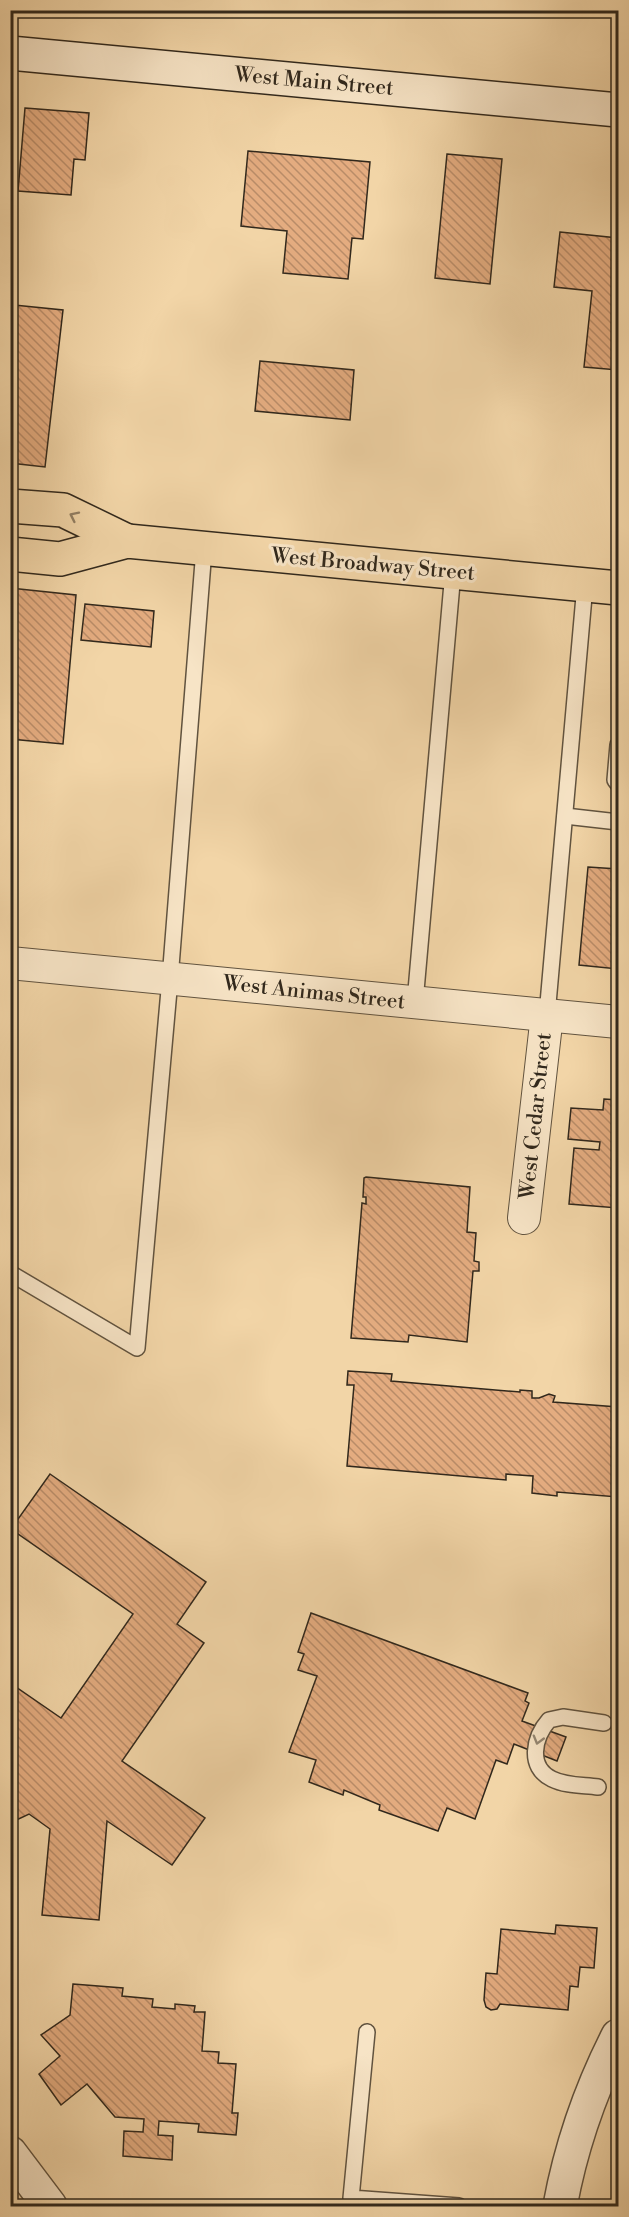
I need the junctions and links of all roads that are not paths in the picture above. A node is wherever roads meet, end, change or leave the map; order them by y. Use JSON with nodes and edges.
{"nodes":[{"id":1,"x":10,"y":53,"type":"edge"},
{"id":2,"x":618,"y":110,"type":"edge"},
{"id":3,"x":10,"y":506,"type":"edge"},
{"id":4,"x":127,"y":542,"type":"junction"},
{"id":5,"x":204,"y":549,"type":"junction"},
{"id":6,"x":10,"y":554,"type":"edge"},
{"id":7,"x":453,"y":572,"type":"junction"},
{"id":8,"x":585,"y":585,"type":"junction"},
{"id":9,"x":618,"y":588,"type":"edge"},
{"id":10,"x":618,"y":745,"type":"edge"},
{"id":11,"x":618,"y":784,"type":"edge"},
{"id":12,"x":565,"y":816,"type":"junction"},
{"id":13,"x":618,"y":822,"type":"edge"},
{"id":14,"x":10,"y":963,"type":"edge"},
{"id":15,"x":170,"y":979,"type":"junction"},
{"id":16,"x":415,"y":1002,"type":"junction"},
{"id":17,"x":547,"y":1015,"type":"junction"},
{"id":18,"x":618,"y":1022,"type":"edge"},
{"id":19,"x":524,"y":1218,"type":"dead end"},
{"id":20,"x":10,"y":1273,"type":"edge"},
{"id":21,"x":604,"y":1723,"type":"dead end"},
{"id":22,"x":598,"y":1787,"type":"dead end"},
{"id":23,"x":367,"y":2032,"type":"dead end"},
{"id":24,"x":618,"y":2036,"type":"edge"},
{"id":25,"x":10,"y":2153,"type":"edge"},
{"id":26,"x":50,"y":2206,"type":"edge"},
{"id":27,"x":459,"y":2206,"type":"edge"},
{"id":28,"x":560,"y":2206,"type":"edge"}],
"edges":[{"from":1,"to":2,"type":"main road","name":"West Main Street"},
{"from":4,"to":3,"type":"main road","name":"West Broadway Street","one_way":true},
{"from":4,"to":5,"type":"main road","name":"West Broadway Street"},
{"from":4,"to":6,"type":"main road","name":"West Broadway Street"},
{"from":5,"to":7,"type":"main road","name":"West Broadway Street"},
{"from":5,"to":15,"type":"lane"},
{"from":7,"to":8,"type":"main road","name":"West Broadway Street"},
{"from":7,"to":16,"type":"lane"},
{"from":8,"to":9,"type":"main road","name":"West Broadway Street"},
{"from":8,"to":12,"type":"lane"},
{"from":10,"to":11,"type":"lane"},
{"from":12,"to":13,"type":"lane"},
{"from":12,"to":17,"type":"lane"},
{"from":14,"to":15,"type":"street","name":"West Animas Street"},
{"from":15,"to":16,"type":"street","name":"West Animas Street"},
{"from":15,"to":20,"type":"lane"},
{"from":16,"to":17,"type":"street","name":"West Animas Street"},
{"from":17,"to":18,"type":"street","name":"West Animas Street"},
{"from":17,"to":19,"type":"street","name":"West Cedar Street"},
{"from":21,"to":22,"type":"lane","one_way":true},
{"from":23,"to":27,"type":"lane"},
{"from":24,"to":28,"type":"main road"},
{"from":25,"to":26,"type":"main road"}]}
